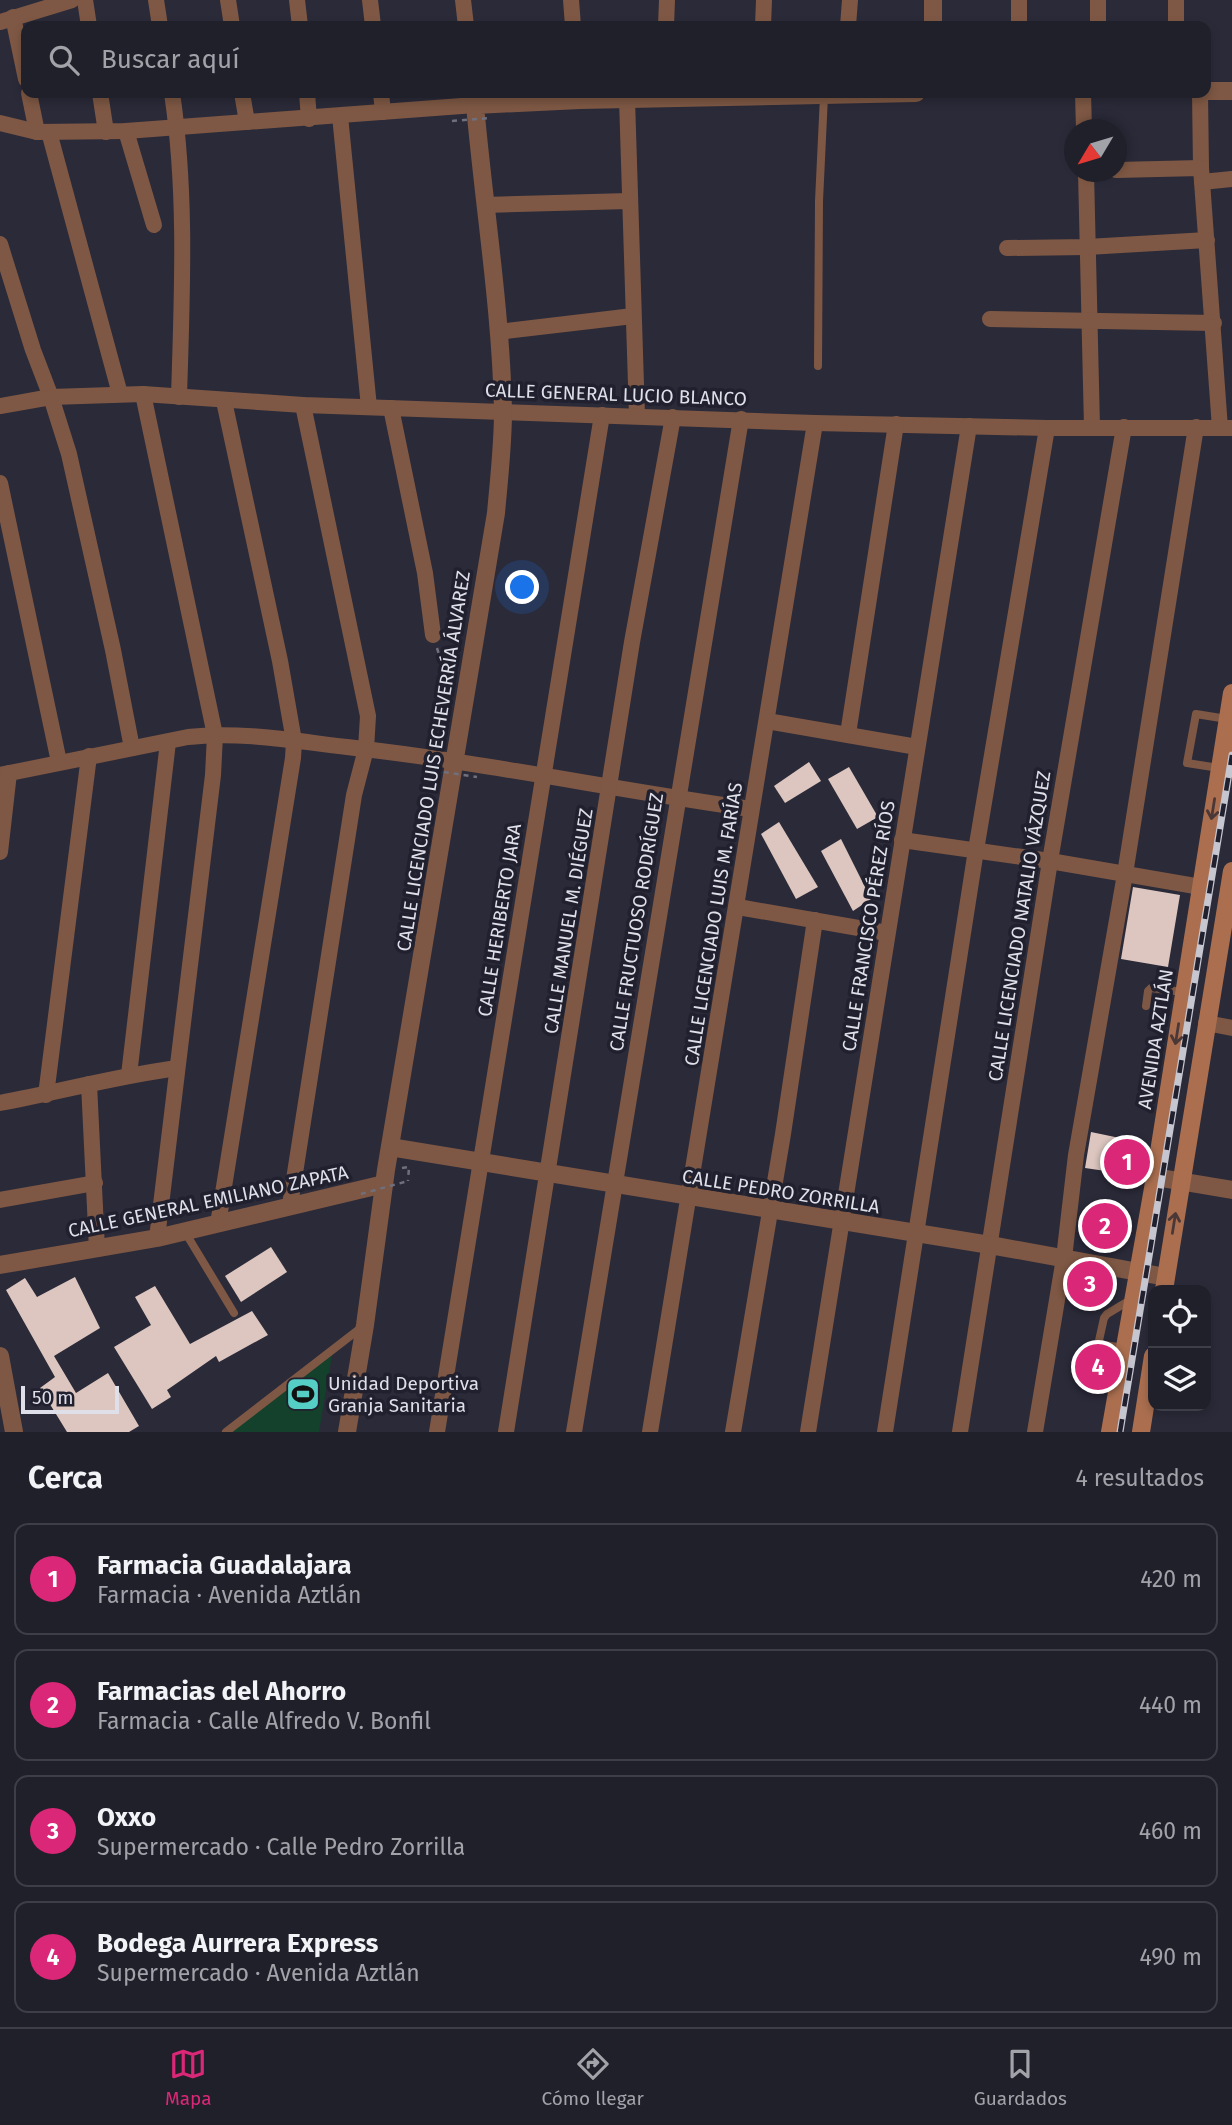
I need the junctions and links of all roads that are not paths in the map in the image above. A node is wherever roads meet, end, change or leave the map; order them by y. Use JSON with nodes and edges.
{"nodes":[{"id":1,"x":72,"y":0,"type":"edge"},
{"id":2,"x":85,"y":0,"type":"edge"},
{"id":3,"x":156,"y":0,"type":"edge"},
{"id":4,"x":228,"y":0,"type":"edge"},
{"id":5,"x":297,"y":0,"type":"edge"},
{"id":6,"x":370,"y":0,"type":"edge"},
{"id":7,"x":463,"y":0,"type":"edge"},
{"id":8,"x":571,"y":0,"type":"edge"},
{"id":9,"x":667,"y":0,"type":"edge"},
{"id":10,"x":764,"y":0,"type":"edge"},
{"id":11,"x":850,"y":0,"type":"edge"},
{"id":12,"x":933,"y":0,"type":"edge"},
{"id":13,"x":1018,"y":0,"type":"edge"},
{"id":14,"x":1098,"y":0,"type":"edge"},
{"id":15,"x":1176,"y":1,"type":"edge"},
{"id":16,"x":7,"y":20,"type":"edge"},
{"id":17,"x":88,"y":21,"type":"edge"},
{"id":18,"x":159,"y":21,"type":"edge"},
{"id":19,"x":231,"y":21,"type":"edge"},
{"id":20,"x":299,"y":21,"type":"edge"},
{"id":21,"x":372,"y":21,"type":"edge"},
{"id":22,"x":465,"y":21,"type":"edge"},
{"id":23,"x":573,"y":21,"type":"edge"},
{"id":24,"x":666,"y":21,"type":"edge"},
{"id":25,"x":763,"y":21,"type":"edge"},
{"id":26,"x":848,"y":21,"type":"edge"},
{"id":27,"x":933,"y":21,"type":"edge"},
{"id":28,"x":1018,"y":21,"type":"edge"},
{"id":29,"x":1098,"y":21,"type":"edge"},
{"id":30,"x":1176,"y":21,"type":"edge"},
{"id":31,"x":21,"y":63,"type":"edge"},
{"id":32,"x":1211,"y":91,"type":"edge"},
{"id":33,"x":1232,"y":91,"type":"edge"},
{"id":34,"x":31,"y":98,"type":"edge"},
{"id":35,"x":101,"y":98,"type":"edge"},
{"id":36,"x":173,"y":98,"type":"edge"},
{"id":37,"x":243,"y":98,"type":"edge"},
{"id":38,"x":307,"y":98,"type":"edge"},
{"id":39,"x":382,"y":98,"type":"edge"},
{"id":40,"x":526,"y":98,"type":"edge"},
{"id":41,"x":603,"y":98,"type":"edge"},
{"id":42,"x":639,"y":98,"type":"edge"},
{"id":43,"x":824,"y":98,"type":"edge"},
{"id":44,"x":1083,"y":98,"type":"edge"},
{"id":45,"x":1200,"y":98,"type":"edge"},
{"id":46,"x":474,"y":99,"type":"edge"},
{"id":47,"x":627,"y":99,"type":"junction"},
{"id":48,"x":383,"y":113,"type":"junction"},
{"id":49,"x":340,"y":116,"type":"junction"},
{"id":50,"x":309,"y":119,"type":"junction"},
{"id":51,"x":1084,"y":119,"type":"edge"},
{"id":52,"x":247,"y":122,"type":"junction"},
{"id":53,"x":0,"y":123,"type":"edge"},
{"id":54,"x":178,"y":128,"type":"junction"},
{"id":55,"x":126,"y":131,"type":"junction"},
{"id":56,"x":43,"y":132,"type":"junction"},
{"id":57,"x":106,"y":132,"type":"junction"},
{"id":58,"x":1127,"y":171,"type":"edge"},
{"id":59,"x":1201,"y":175,"type":"junction"},
{"id":60,"x":1232,"y":180,"type":"edge"},
{"id":61,"x":1086,"y":182,"type":"edge"},
{"id":62,"x":629,"y":201,"type":"junction"},
{"id":63,"x":485,"y":205,"type":"junction"},
{"id":64,"x":154,"y":225,"type":"dead end"},
{"id":65,"x":1207,"y":240,"type":"junction"},
{"id":66,"x":0,"y":244,"type":"edge"},
{"id":67,"x":1087,"y":247,"type":"junction"},
{"id":68,"x":1007,"y":248,"type":"dead end"},
{"id":69,"x":633,"y":316,"type":"junction"},
{"id":70,"x":990,"y":319,"type":"dead end"},
{"id":71,"x":1088,"y":321,"type":"junction"},
{"id":72,"x":1214,"y":324,"type":"junction"},
{"id":73,"x":498,"y":332,"type":"junction"},
{"id":74,"x":818,"y":366,"type":"dead end"},
{"id":75,"x":120,"y":394,"type":"junction"},
{"id":76,"x":143,"y":394,"type":"junction"},
{"id":77,"x":51,"y":397,"type":"junction"},
{"id":78,"x":179,"y":397,"type":"junction"},
{"id":79,"x":225,"y":401,"type":"junction"},
{"id":80,"x":303,"y":405,"type":"junction"},
{"id":81,"x":0,"y":406,"type":"edge"},
{"id":82,"x":369,"y":407,"type":"junction"},
{"id":83,"x":391,"y":408,"type":"junction"},
{"id":84,"x":503,"y":411,"type":"junction"},
{"id":85,"x":602,"y":415,"type":"junction"},
{"id":86,"x":636,"y":416,"type":"junction"},
{"id":87,"x":673,"y":416,"type":"junction"},
{"id":88,"x":741,"y":419,"type":"junction"},
{"id":89,"x":816,"y":422,"type":"junction"},
{"id":90,"x":896,"y":424,"type":"junction"},
{"id":91,"x":969,"y":426,"type":"junction"},
{"id":92,"x":1092,"y":427,"type":"junction"},
{"id":93,"x":1124,"y":427,"type":"junction"},
{"id":94,"x":1196,"y":427,"type":"junction"},
{"id":95,"x":1047,"y":428,"type":"junction"},
{"id":96,"x":1226,"y":428,"type":"edge"},
{"id":97,"x":0,"y":483,"type":"edge"},
{"id":98,"x":433,"y":635,"type":"road end"},
{"id":99,"x":1232,"y":693,"type":"edge"},
{"id":100,"x":1227,"y":719,"type":"junction"},
{"id":101,"x":767,"y":722,"type":"junction"},
{"id":102,"x":848,"y":734,"type":"junction"},
{"id":103,"x":215,"y":735,"type":"junction"},
{"id":104,"x":294,"y":741,"type":"junction"},
{"id":105,"x":168,"y":742,"type":"junction"},
{"id":106,"x":917,"y":747,"type":"junction"},
{"id":107,"x":132,"y":748,"type":"junction"},
{"id":108,"x":366,"y":749,"type":"junction"},
{"id":109,"x":89,"y":756,"type":"junction"},
{"id":110,"x":59,"y":762,"type":"junction"},
{"id":111,"x":454,"y":762,"type":"junction"},
{"id":112,"x":1219,"y":768,"type":"junction"},
{"id":113,"x":4,"y":774,"type":"edge"},
{"id":114,"x":544,"y":777,"type":"junction"},
{"id":115,"x":610,"y":788,"type":"junction"},
{"id":116,"x":677,"y":799,"type":"junction"},
{"id":117,"x":751,"y":809,"type":"junction"},
{"id":118,"x":902,"y":840,"type":"junction"},
{"id":119,"x":976,"y":850,"type":"junction"},
{"id":120,"x":0,"y":852,"type":"edge"},
{"id":121,"x":1050,"y":861,"type":"junction"},
{"id":122,"x":1232,"y":871,"type":"edge"},
{"id":123,"x":1125,"y":874,"type":"junction"},
{"id":124,"x":1201,"y":887,"type":"junction"},
{"id":125,"x":738,"y":907,"type":"junction"},
{"id":126,"x":815,"y":920,"type":"junction"},
{"id":127,"x":887,"y":933,"type":"junction"},
{"id":128,"x":1183,"y":992,"type":"junction"},
{"id":129,"x":1146,"y":1006,"type":"dead end"},
{"id":130,"x":1206,"y":1023,"type":"junction"},
{"id":131,"x":1232,"y":1028,"type":"edge"},
{"id":132,"x":177,"y":1068,"type":"junction"},
{"id":133,"x":129,"y":1075,"type":"junction"},
{"id":134,"x":89,"y":1084,"type":"junction"},
{"id":135,"x":46,"y":1095,"type":"junction"},
{"id":136,"x":0,"y":1103,"type":"edge"},
{"id":137,"x":390,"y":1147,"type":"junction"},
{"id":138,"x":481,"y":1161,"type":"junction"},
{"id":139,"x":548,"y":1174,"type":"junction"},
{"id":140,"x":1154,"y":1177,"type":"junction"},
{"id":141,"x":1181,"y":1181,"type":"junction"},
{"id":142,"x":95,"y":1183,"type":"junction"},
{"id":143,"x":384,"y":1184,"type":"junction"},
{"id":144,"x":614,"y":1185,"type":"junction"},
{"id":145,"x":1232,"y":1189,"type":"edge"},
{"id":146,"x":690,"y":1197,"type":"junction"},
{"id":147,"x":0,"y":1200,"type":"edge"},
{"id":148,"x":290,"y":1205,"type":"junction"},
{"id":149,"x":768,"y":1209,"type":"junction"},
{"id":150,"x":842,"y":1222,"type":"junction"},
{"id":151,"x":218,"y":1224,"type":"junction"},
{"id":152,"x":185,"y":1232,"type":"junction"},
{"id":153,"x":916,"y":1233,"type":"junction"},
{"id":154,"x":157,"y":1238,"type":"junction"},
{"id":155,"x":990,"y":1245,"type":"junction"},
{"id":156,"x":97,"y":1249,"type":"junction"},
{"id":157,"x":1064,"y":1258,"type":"junction"},
{"id":158,"x":0,"y":1265,"type":"edge"},
{"id":159,"x":1138,"y":1272,"type":"junction"},
{"id":160,"x":1165,"y":1284,"type":"edge"},
{"id":161,"x":1134,"y":1298,"type":"junction"},
{"id":162,"x":234,"y":1313,"type":"dead end"},
{"id":163,"x":365,"y":1325,"type":"junction"},
{"id":164,"x":1097,"y":1344,"type":"junction"},
{"id":165,"x":1125,"y":1348,"type":"junction"},
{"id":166,"x":0,"y":1356,"type":"edge"},
{"id":167,"x":1094,"y":1363,"type":"dead end"},
{"id":168,"x":1148,"y":1391,"type":"edge"},
{"id":169,"x":14,"y":1432,"type":"edge"},
{"id":170,"x":226,"y":1432,"type":"edge"},
{"id":171,"x":347,"y":1432,"type":"edge"},
{"id":172,"x":437,"y":1432,"type":"edge"},
{"id":173,"x":506,"y":1432,"type":"edge"},
{"id":174,"x":574,"y":1432,"type":"edge"},
{"id":175,"x":650,"y":1432,"type":"edge"},
{"id":176,"x":733,"y":1432,"type":"edge"},
{"id":177,"x":808,"y":1432,"type":"edge"},
{"id":178,"x":885,"y":1432,"type":"edge"},
{"id":179,"x":960,"y":1432,"type":"edge"},
{"id":180,"x":1035,"y":1432,"type":"edge"},
{"id":181,"x":1110,"y":1432,"type":"edge"},
{"id":182,"x":1142,"y":1432,"type":"edge"}],
"edges":[{"from":1,"to":16,"type":"street"},
{"from":2,"to":17,"type":"street"},
{"from":3,"to":18,"type":"street"},
{"from":4,"to":19,"type":"street"},
{"from":5,"to":20,"type":"street"},
{"from":6,"to":21,"type":"street"},
{"from":7,"to":22,"type":"street"},
{"from":8,"to":23,"type":"street"},
{"from":9,"to":24,"type":"street"},
{"from":10,"to":25,"type":"street"},
{"from":11,"to":26,"type":"street"},
{"from":12,"to":27,"type":"street"},
{"from":13,"to":28,"type":"street"},
{"from":14,"to":29,"type":"street"},
{"from":15,"to":30,"type":"street"},
{"from":16,"to":31,"type":"street"},
{"from":32,"to":33,"type":"street"},
{"from":34,"to":56,"type":"street"},
{"from":35,"to":57,"type":"street"},
{"from":36,"to":54,"type":"street"},
{"from":37,"to":52,"type":"street"},
{"from":38,"to":50,"type":"street"},
{"from":39,"to":48,"type":"street"},
{"from":40,"to":46,"type":"street"},
{"from":41,"to":47,"type":"street"},
{"from":42,"to":47,"type":"street"},
{"from":43,"to":74,"type":"lane"},
{"from":44,"to":51,"type":"street"},
{"from":45,"to":59,"type":"street"},
{"from":46,"to":48,"type":"street"},
{"from":46,"to":63,"type":"street","name":"CALLE LICENCIADO LUIS ECHEVERRÍA ÁLVAREZ"},
{"from":47,"to":62,"type":"street"},
{"from":48,"to":49,"type":"street"},
{"from":49,"to":50,"type":"street"},
{"from":49,"to":82,"type":"street"},
{"from":50,"to":52,"type":"street"},
{"from":52,"to":54,"type":"street"},
{"from":53,"to":56,"type":"street"},
{"from":54,"to":55,"type":"street"},
{"from":54,"to":78,"type":"street"},
{"from":55,"to":57,"type":"street"},
{"from":55,"to":64,"type":"street"},
{"from":56,"to":57,"type":"street"},
{"from":56,"to":75,"type":"street"},
{"from":58,"to":59,"type":"street"},
{"from":59,"to":60,"type":"street"},
{"from":59,"to":65,"type":"street"},
{"from":61,"to":67,"type":"street"},
{"from":62,"to":63,"type":"street"},
{"from":62,"to":69,"type":"street"},
{"from":63,"to":73,"type":"street","name":"CALLE LICENCIADO LUIS ECHEVERRÍA ÁLVAREZ"},
{"from":65,"to":67,"type":"street"},
{"from":65,"to":72,"type":"street"},
{"from":66,"to":77,"type":"street"},
{"from":67,"to":68,"type":"street"},
{"from":67,"to":71,"type":"street"},
{"from":69,"to":73,"type":"street"},
{"from":69,"to":86,"type":"street"},
{"from":70,"to":71,"type":"street"},
{"from":71,"to":72,"type":"street"},
{"from":71,"to":92,"type":"street"},
{"from":72,"to":96,"type":"street"},
{"from":73,"to":84,"type":"street","name":"CALLE LICENCIADO LUIS ECHEVERRÍA ÁLVAREZ"},
{"from":75,"to":76,"type":"street","name":"CALLE GENERAL LUCIO BLANCO"},
{"from":75,"to":77,"type":"street","name":"CALLE GENERAL LUCIO BLANCO"},
{"from":76,"to":78,"type":"street","name":"CALLE GENERAL LUCIO BLANCO"},
{"from":76,"to":103,"type":"street"},
{"from":77,"to":81,"type":"street","name":"CALLE GENERAL LUCIO BLANCO"},
{"from":77,"to":107,"type":"street"},
{"from":78,"to":79,"type":"street","name":"CALLE GENERAL LUCIO BLANCO"},
{"from":79,"to":80,"type":"street","name":"CALLE GENERAL LUCIO BLANCO"},
{"from":79,"to":104,"type":"street"},
{"from":80,"to":82,"type":"street","name":"CALLE GENERAL LUCIO BLANCO"},
{"from":80,"to":108,"type":"street"},
{"from":82,"to":83,"type":"street","name":"CALLE GENERAL LUCIO BLANCO"},
{"from":83,"to":84,"type":"street","name":"CALLE GENERAL LUCIO BLANCO"},
{"from":83,"to":98,"type":"street"},
{"from":84,"to":85,"type":"street","name":"CALLE GENERAL LUCIO BLANCO"},
{"from":84,"to":111,"type":"street","name":"CALLE LICENCIADO LUIS ECHEVERRÍA ÁLVAREZ"},
{"from":85,"to":86,"type":"street","name":"CALLE GENERAL LUCIO BLANCO"},
{"from":85,"to":114,"type":"street","name":"CALLE HERIBERTO JARA"},
{"from":86,"to":87,"type":"street","name":"CALLE GENERAL LUCIO BLANCO"},
{"from":87,"to":88,"type":"street","name":"CALLE GENERAL LUCIO BLANCO"},
{"from":87,"to":115,"type":"street","name":"CALLE MANUEL M. DIÉGUEZ"},
{"from":88,"to":89,"type":"street","name":"CALLE GENERAL LUCIO BLANCO"},
{"from":88,"to":116,"type":"street","name":"CALLE FRUCTUOSO RODRÍGUEZ"},
{"from":89,"to":90,"type":"street","name":"CALLE GENERAL LUCIO BLANCO"},
{"from":89,"to":101,"type":"street","name":"CALLE LICENCIADO LUIS M. FARÍAS"},
{"from":90,"to":91,"type":"street","name":"CALLE GENERAL LUCIO BLANCO"},
{"from":90,"to":102,"type":"street"},
{"from":91,"to":95,"type":"street","name":"CALLE GENERAL LUCIO BLANCO"},
{"from":91,"to":106,"type":"street","name":"CALLE FRANCISCO PÉREZ RÍOS"},
{"from":92,"to":93,"type":"street","name":"CALLE GENERAL LUCIO BLANCO"},
{"from":92,"to":95,"type":"street","name":"CALLE GENERAL LUCIO BLANCO"},
{"from":93,"to":94,"type":"street","name":"CALLE GENERAL LUCIO BLANCO"},
{"from":93,"to":121,"type":"street","name":"CALLE LICENCIADO NATALIO VÁZQUEZ"},
{"from":94,"to":96,"type":"street","name":"CALLE GENERAL LUCIO BLANCO"},
{"from":94,"to":123,"type":"street"},
{"from":95,"to":119,"type":"street"},
{"from":97,"to":110,"type":"street"},
{"from":99,"to":100,"type":"main road","name":"AVENIDA AZTLÁN"},
{"from":100,"to":112,"type":"main road","name":"AVENIDA AZTLÁN"},
{"from":100,"to":112,"type":"lane"},
{"from":101,"to":102,"type":"street"},
{"from":101,"to":117,"type":"street","name":"CALLE LICENCIADO LUIS M. FARÍAS"},
{"from":102,"to":106,"type":"street"},
{"from":103,"to":104,"type":"street"},
{"from":103,"to":105,"type":"street"},
{"from":103,"to":132,"type":"street"},
{"from":104,"to":108,"type":"street"},
{"from":104,"to":151,"type":"street"},
{"from":105,"to":107,"type":"street"},
{"from":105,"to":133,"type":"street"},
{"from":106,"to":118,"type":"street","name":"CALLE FRANCISCO PÉREZ RÍOS"},
{"from":107,"to":109,"type":"street"},
{"from":108,"to":111,"type":"street"},
{"from":108,"to":148,"type":"street"},
{"from":109,"to":110,"type":"street"},
{"from":109,"to":135,"type":"street"},
{"from":110,"to":113,"type":"street"},
{"from":111,"to":114,"type":"street"},
{"from":111,"to":137,"type":"street","name":"CALLE LICENCIADO LUIS ECHEVERRÍA ÁLVAREZ"},
{"from":112,"to":124,"type":"main road","name":"AVENIDA AZTLÁN","one_way":true},
{"from":113,"to":120,"type":"street"},
{"from":114,"to":115,"type":"street"},
{"from":114,"to":138,"type":"street","name":"CALLE HERIBERTO JARA"},
{"from":115,"to":116,"type":"street"},
{"from":115,"to":139,"type":"street","name":"CALLE MANUEL M. DIÉGUEZ"},
{"from":116,"to":117,"type":"street"},
{"from":116,"to":144,"type":"street","name":"CALLE FRUCTUOSO RODRÍGUEZ"},
{"from":117,"to":125,"type":"street","name":"CALLE LICENCIADO LUIS M. FARÍAS"},
{"from":118,"to":119,"type":"street"},
{"from":118,"to":127,"type":"street","name":"CALLE FRANCISCO PÉREZ RÍOS"},
{"from":119,"to":121,"type":"street"},
{"from":119,"to":153,"type":"street"},
{"from":121,"to":123,"type":"street"},
{"from":121,"to":155,"type":"street","name":"CALLE LICENCIADO NATALIO VÁZQUEZ"},
{"from":122,"to":130,"type":"main road"},
{"from":123,"to":124,"type":"street"},
{"from":123,"to":157,"type":"street"},
{"from":124,"to":128,"type":"main road","name":"AVENIDA AZTLÁN"},
{"from":125,"to":126,"type":"street"},
{"from":125,"to":146,"type":"street","name":"CALLE LICENCIADO LUIS M. FARÍAS"},
{"from":126,"to":127,"type":"street"},
{"from":126,"to":149,"type":"street"},
{"from":127,"to":150,"type":"street","name":"CALLE FRANCISCO PÉREZ RÍOS"},
{"from":128,"to":129,"type":"lane"},
{"from":128,"to":140,"type":"main road","name":"AVENIDA AZTLÁN","one_way":true},
{"from":130,"to":131,"type":"street"},
{"from":130,"to":141,"type":"main road"},
{"from":132,"to":133,"type":"street"},
{"from":132,"to":154,"type":"street"},
{"from":133,"to":134,"type":"street"},
{"from":134,"to":135,"type":"street"},
{"from":134,"to":142,"type":"street"},
{"from":135,"to":136,"type":"street"},
{"from":137,"to":138,"type":"street","name":"CALLE PEDRO ZORRILLA"},
{"from":137,"to":143,"type":"street","name":"CALLE LICENCIADO LUIS ECHEVERRÍA ÁLVAREZ"},
{"from":138,"to":139,"type":"street","name":"CALLE PEDRO ZORRILLA"},
{"from":138,"to":172,"type":"street","name":"CALLE HERIBERTO JARA"},
{"from":139,"to":144,"type":"street","name":"CALLE PEDRO ZORRILLA"},
{"from":139,"to":173,"type":"street","name":"CALLE MANUEL M. DIÉGUEZ"},
{"from":140,"to":141,"type":"street"},
{"from":140,"to":159,"type":"main road","name":"AVENIDA AZTLÁN"},
{"from":141,"to":145,"type":"street"},
{"from":160,"to":141,"type":"main road","one_way":true},
{"from":142,"to":147,"type":"street"},
{"from":142,"to":156,"type":"street"},
{"from":143,"to":148,"type":"street","name":"CALLE GENERAL EMILIANO ZAPATA"},
{"from":143,"to":163,"type":"street","name":"CALLE LICENCIADO LUIS ECHEVERRÍA ÁLVAREZ"},
{"from":144,"to":146,"type":"street","name":"CALLE PEDRO ZORRILLA"},
{"from":144,"to":174,"type":"street","name":"CALLE FRUCTUOSO RODRÍGUEZ"},
{"from":146,"to":149,"type":"street","name":"CALLE PEDRO ZORRILLA"},
{"from":146,"to":175,"type":"street","name":"CALLE LICENCIADO LUIS M. FARÍAS"},
{"from":148,"to":151,"type":"street","name":"CALLE GENERAL EMILIANO ZAPATA"},
{"from":149,"to":150,"type":"street","name":"CALLE PEDRO ZORRILLA"},
{"from":149,"to":176,"type":"street"},
{"from":150,"to":153,"type":"street","name":"CALLE PEDRO ZORRILLA"},
{"from":150,"to":177,"type":"street","name":"CALLE FRANCISCO PÉREZ RÍOS"},
{"from":151,"to":152,"type":"street","name":"CALLE GENERAL EMILIANO ZAPATA"},
{"from":152,"to":154,"type":"street","name":"CALLE GENERAL EMILIANO ZAPATA"},
{"from":152,"to":162,"type":"lane"},
{"from":153,"to":155,"type":"street","name":"CALLE PEDRO ZORRILLA"},
{"from":153,"to":178,"type":"street"},
{"from":154,"to":156,"type":"street","name":"CALLE GENERAL EMILIANO ZAPATA"},
{"from":155,"to":157,"type":"street","name":"CALLE PEDRO ZORRILLA"},
{"from":155,"to":179,"type":"street","name":"CALLE LICENCIADO NATALIO VÁZQUEZ"},
{"from":156,"to":158,"type":"street","name":"CALLE GENERAL EMILIANO ZAPATA"},
{"from":157,"to":159,"type":"street","name":"CALLE PEDRO ZORRILLA"},
{"from":157,"to":180,"type":"street"},
{"from":159,"to":160,"type":"street","name":"CALLE PEDRO ZORRILLA"},
{"from":159,"to":161,"type":"main road","name":"AVENIDA AZTLÁN"},
{"from":161,"to":164,"type":"lane"},
{"from":161,"to":165,"type":"main road","name":"AVENIDA AZTLÁN"},
{"from":163,"to":170,"type":"lane"},
{"from":163,"to":171,"type":"street","name":"CALLE LICENCIADO LUIS ECHEVERRÍA ÁLVAREZ"},
{"from":164,"to":165,"type":"lane"},
{"from":164,"to":167,"type":"lane"},
{"from":165,"to":181,"type":"main road","name":"AVENIDA AZTLÁN"},
{"from":166,"to":169,"type":"street"},
{"from":168,"to":182,"type":"main road"}]}
